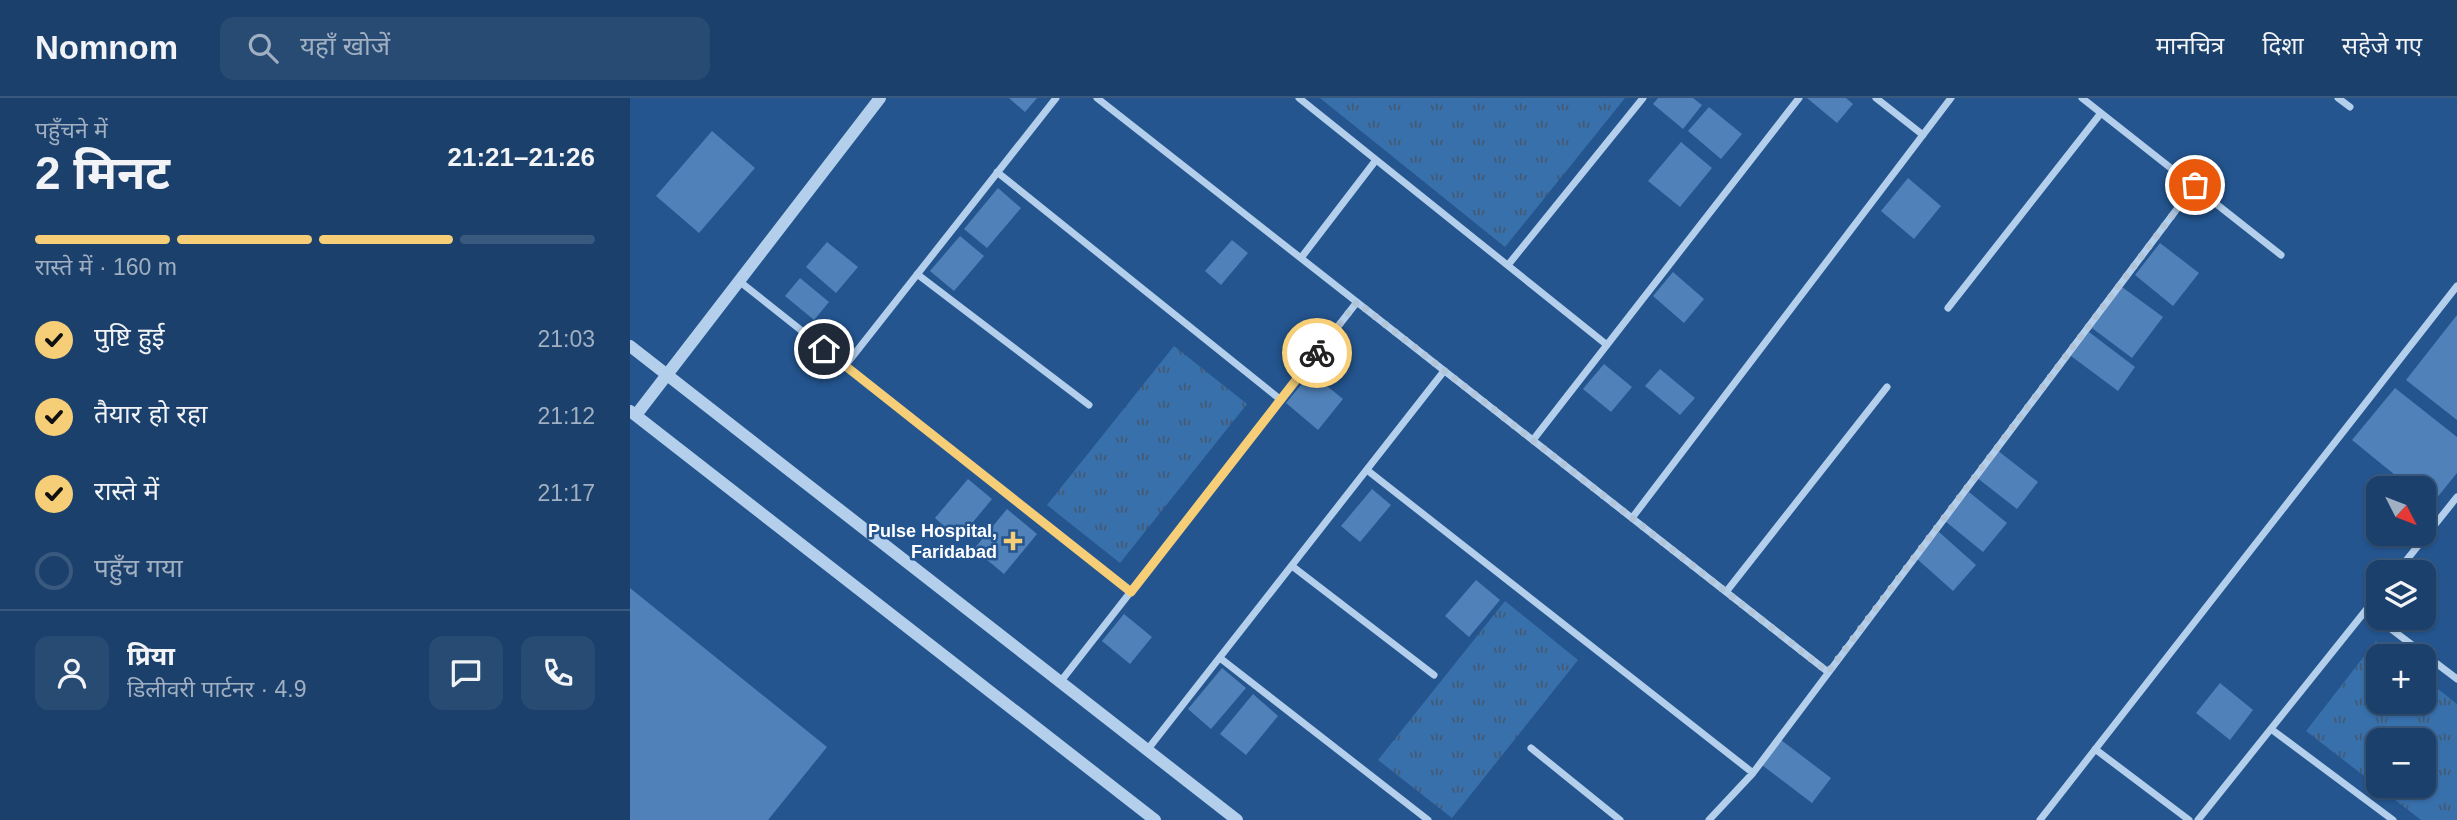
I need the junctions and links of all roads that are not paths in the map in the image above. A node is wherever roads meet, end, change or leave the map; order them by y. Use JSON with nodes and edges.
{"nodes":[{"id":1,"x":880,"y":98,"type":"edge"},
{"id":2,"x":1056,"y":98,"type":"edge"},
{"id":3,"x":1097,"y":98,"type":"edge"},
{"id":4,"x":1299,"y":98,"type":"edge"},
{"id":5,"x":1643,"y":98,"type":"edge"},
{"id":6,"x":1799,"y":98,"type":"edge"},
{"id":7,"x":1876,"y":98,"type":"edge"},
{"id":8,"x":1951,"y":98,"type":"edge"},
{"id":9,"x":2082,"y":98,"type":"edge"},
{"id":10,"x":2338,"y":98,"type":"edge"},
{"id":11,"x":2350,"y":107,"type":"dead end"},
{"id":12,"x":2101,"y":113,"type":"junction"},
{"id":13,"x":1923,"y":135,"type":"junction"},
{"id":14,"x":1376,"y":159,"type":"junction"},
{"id":15,"x":997,"y":172,"type":"junction"},
{"id":16,"x":2195,"y":185,"type":"junction"},
{"id":17,"x":2281,"y":255,"type":"dead end"},
{"id":18,"x":1301,"y":258,"type":"junction"},
{"id":19,"x":1508,"y":265,"type":"junction"},
{"id":20,"x":917,"y":274,"type":"junction"},
{"id":21,"x":739,"y":281,"type":"junction"},
{"id":22,"x":2457,"y":286,"type":"edge"},
{"id":23,"x":1357,"y":302,"type":"junction"},
{"id":24,"x":1948,"y":308,"type":"dead end"},
{"id":25,"x":1607,"y":345,"type":"junction"},
{"id":26,"x":630,"y":346,"type":"edge"},
{"id":27,"x":845,"y":366,"type":"junction"},
{"id":28,"x":1444,"y":371,"type":"junction"},
{"id":29,"x":667,"y":375,"type":"junction"},
{"id":30,"x":1886,"y":387,"type":"dead end"},
{"id":31,"x":1281,"y":400,"type":"junction"},
{"id":32,"x":1089,"y":405,"type":"dead end"},
{"id":33,"x":633,"y":413,"type":"edge"},
{"id":34,"x":1533,"y":440,"type":"junction"},
{"id":35,"x":1367,"y":470,"type":"junction"},
{"id":36,"x":2457,"y":498,"type":"edge"},
{"id":37,"x":1632,"y":518,"type":"junction"},
{"id":38,"x":2407,"y":560,"type":"edge"},
{"id":39,"x":1292,"y":566,"type":"junction"},
{"id":40,"x":1131,"y":592,"type":"junction"},
{"id":41,"x":1726,"y":592,"type":"junction"},
{"id":42,"x":2366,"y":610,"type":"edge"},
{"id":43,"x":2392,"y":630,"type":"edge"},
{"id":44,"x":1220,"y":658,"type":"junction"},
{"id":45,"x":1828,"y":672,"type":"junction"},
{"id":46,"x":1434,"y":675,"type":"dead end"},
{"id":47,"x":2457,"y":679,"type":"edge"},
{"id":48,"x":1061,"y":681,"type":"junction"},
{"id":49,"x":2271,"y":729,"type":"junction"},
{"id":50,"x":1531,"y":748,"type":"dead end"},
{"id":51,"x":1148,"y":749,"type":"junction"},
{"id":52,"x":2095,"y":749,"type":"junction"},
{"id":53,"x":1753,"y":773,"type":"junction"},
{"id":54,"x":1155,"y":820,"type":"edge"},
{"id":55,"x":1237,"y":820,"type":"edge"},
{"id":56,"x":1428,"y":820,"type":"edge"},
{"id":57,"x":1620,"y":820,"type":"edge"},
{"id":58,"x":1709,"y":820,"type":"edge"},
{"id":59,"x":2040,"y":820,"type":"edge"},
{"id":60,"x":2189,"y":820,"type":"edge"},
{"id":61,"x":2198,"y":820,"type":"edge"},
{"id":62,"x":2393,"y":820,"type":"edge"}],
"edges":[{"from":1,"to":21,"type":"street"},
{"from":2,"to":15,"type":"street"},
{"from":3,"to":18,"type":"street"},
{"from":4,"to":14,"type":"street"},
{"from":5,"to":19,"type":"street"},
{"from":6,"to":25,"type":"street"},
{"from":7,"to":13,"type":"street"},
{"from":8,"to":13,"type":"street"},
{"from":9,"to":12,"type":"street"},
{"from":10,"to":11,"type":"street"},
{"from":12,"to":16,"type":"street"},
{"from":12,"to":24,"type":"street"},
{"from":13,"to":37,"type":"street"},
{"from":14,"to":18,"type":"street"},
{"from":14,"to":19,"type":"street"},
{"from":15,"to":20,"type":"street"},
{"from":15,"to":31,"type":"street"},
{"from":16,"to":17,"type":"street"},
{"from":16,"to":45,"type":"street"},
{"from":18,"to":23,"type":"street"},
{"from":19,"to":25,"type":"street"},
{"from":20,"to":27,"type":"street"},
{"from":20,"to":32,"type":"street"},
{"from":21,"to":27,"type":"street"},
{"from":21,"to":29,"type":"street"},
{"from":22,"to":52,"type":"street"},
{"from":23,"to":28,"type":"street"},
{"from":23,"to":31,"type":"street"},
{"from":25,"to":34,"type":"street"},
{"from":26,"to":29,"type":"street"},
{"from":27,"to":40,"type":"street"},
{"from":28,"to":34,"type":"street"},
{"from":28,"to":35,"type":"street"},
{"from":29,"to":33,"type":"street"},
{"from":29,"to":48,"type":"street"},
{"from":30,"to":41,"type":"street"},
{"from":31,"to":40,"type":"street"},
{"from":33,"to":54,"type":"street"},
{"from":34,"to":37,"type":"street"},
{"from":35,"to":39,"type":"street"},
{"from":35,"to":53,"type":"street"},
{"from":36,"to":38,"type":"street"},
{"from":37,"to":41,"type":"street"},
{"from":39,"to":44,"type":"street"},
{"from":39,"to":46,"type":"street"},
{"from":40,"to":48,"type":"street"},
{"from":41,"to":45,"type":"street"},
{"from":42,"to":49,"type":"street"},
{"from":43,"to":47,"type":"street"},
{"from":44,"to":51,"type":"street"},
{"from":44,"to":56,"type":"street"},
{"from":45,"to":53,"type":"street"},
{"from":48,"to":51,"type":"street"},
{"from":49,"to":61,"type":"street"},
{"from":49,"to":62,"type":"street"},
{"from":50,"to":57,"type":"street"},
{"from":51,"to":55,"type":"street"},
{"from":52,"to":59,"type":"street"},
{"from":52,"to":60,"type":"street"},
{"from":53,"to":58,"type":"street"}]}
